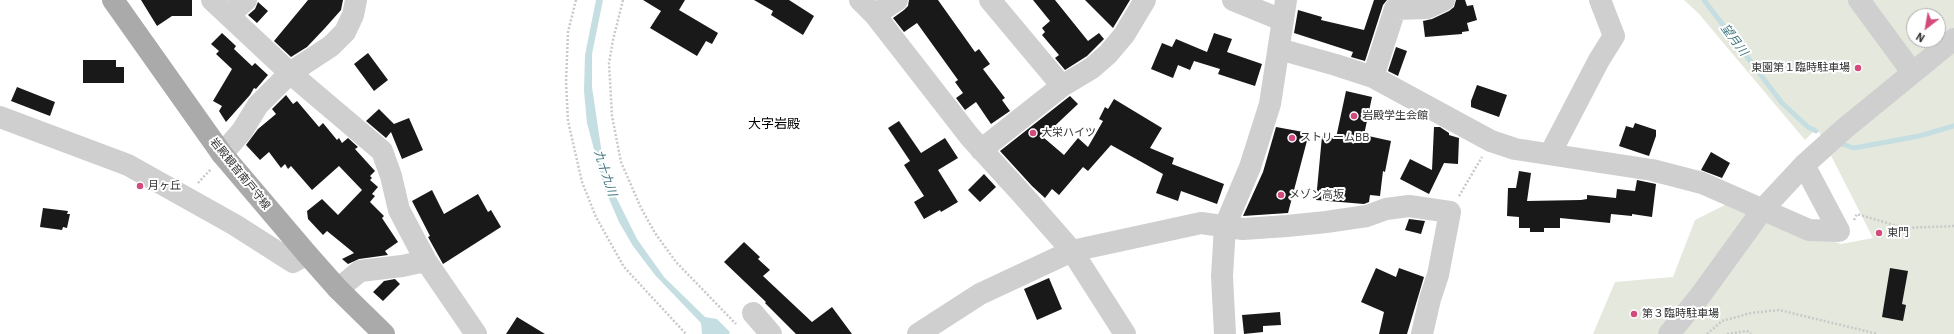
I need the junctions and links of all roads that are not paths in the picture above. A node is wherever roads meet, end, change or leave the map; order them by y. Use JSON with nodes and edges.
{"nodes":[{"id":1,"x":113,"y":0,"type":"edge"},
{"id":2,"x":212,"y":0,"type":"edge"},
{"id":3,"x":246,"y":0,"type":"edge"},
{"id":4,"x":356,"y":0,"type":"edge"},
{"id":5,"x":860,"y":0,"type":"edge"},
{"id":6,"x":897,"y":0,"type":"edge"},
{"id":7,"x":991,"y":0,"type":"edge"},
{"id":8,"x":1145,"y":0,"type":"edge"},
{"id":9,"x":1233,"y":0,"type":"edge"},
{"id":10,"x":1444,"y":0,"type":"edge"},
{"id":11,"x":1600,"y":0,"type":"edge"},
{"id":12,"x":1859,"y":0,"type":"edge"},
{"id":13,"x":1284,"y":10,"type":"edge"},
{"id":14,"x":229,"y":15,"type":"junction"},
{"id":15,"x":875,"y":15,"type":"junction"},
{"id":16,"x":1952,"y":44,"type":"edge"},
{"id":17,"x":1279,"y":49,"type":"junction"},
{"id":18,"x":1912,"y":72,"type":"junction"},
{"id":19,"x":290,"y":73,"type":"junction"},
{"id":20,"x":1373,"y":78,"type":"junction"},
{"id":21,"x":1062,"y":86,"type":"junction"},
{"id":22,"x":0,"y":117,"type":"edge"},
{"id":23,"x":981,"y":150,"type":"junction"},
{"id":24,"x":222,"y":154,"type":"junction"},
{"id":25,"x":1550,"y":154,"type":"junction"},
{"id":26,"x":1804,"y":165,"type":"junction"},
{"id":27,"x":1762,"y":209,"type":"junction"},
{"id":28,"x":1225,"y":226,"type":"junction"},
{"id":29,"x":1072,"y":251,"type":"junction"},
{"id":30,"x":307,"y":254,"type":"junction"},
{"id":31,"x":426,"y":261,"type":"junction"},
{"id":32,"x":338,"y":288,"type":"junction"},
{"id":33,"x":747,"y":321,"type":"road end"},
{"id":34,"x":384,"y":334,"type":"edge"},
{"id":35,"x":476,"y":334,"type":"edge"},
{"id":36,"x":771,"y":334,"type":"edge"},
{"id":37,"x":918,"y":334,"type":"edge"},
{"id":38,"x":1125,"y":334,"type":"edge"},
{"id":39,"x":1225,"y":334,"type":"edge"},
{"id":40,"x":1422,"y":334,"type":"edge"},
{"id":41,"x":1669,"y":334,"type":"edge"}],
"edges":[{"from":1,"to":24,"type":"main road","name":"岩殿観音南戸守線"},
{"from":2,"to":14,"type":"street"},
{"from":3,"to":14,"type":"street"},
{"from":4,"to":19,"type":"street"},
{"from":5,"to":15,"type":"street"},
{"from":6,"to":15,"type":"street"},
{"from":7,"to":21,"type":"street"},
{"from":8,"to":21,"type":"street"},
{"from":9,"to":13,"type":"street"},
{"from":10,"to":20,"type":"street"},
{"from":11,"to":25,"type":"street"},
{"from":12,"to":18,"type":"street"},
{"from":13,"to":17,"type":"street"},
{"from":14,"to":19,"type":"street"},
{"from":15,"to":23,"type":"street"},
{"from":16,"to":18,"type":"street"},
{"from":17,"to":20,"type":"street"},
{"from":17,"to":28,"type":"street"},
{"from":18,"to":26,"type":"street"},
{"from":19,"to":24,"type":"street"},
{"from":19,"to":31,"type":"street"},
{"from":20,"to":25,"type":"street"},
{"from":21,"to":23,"type":"street"},
{"from":22,"to":30,"type":"street"},
{"from":23,"to":29,"type":"street"},
{"from":24,"to":30,"type":"main road","name":"岩殿観音南戸守線"},
{"from":25,"to":27,"type":"street"},
{"from":26,"to":27,"type":"street"},
{"from":26,"to":27,"type":"street"},
{"from":27,"to":41,"type":"street"},
{"from":28,"to":29,"type":"street"},
{"from":28,"to":39,"type":"street"},
{"from":28,"to":40,"type":"street"},
{"from":29,"to":37,"type":"street"},
{"from":29,"to":38,"type":"street"},
{"from":30,"to":32,"type":"main road","name":"岩殿観音南戸守線"},
{"from":31,"to":32,"type":"street"},
{"from":31,"to":35,"type":"street"},
{"from":32,"to":34,"type":"main road","name":"岩殿観音南戸守線"},
{"from":33,"to":36,"type":"street"}]}
